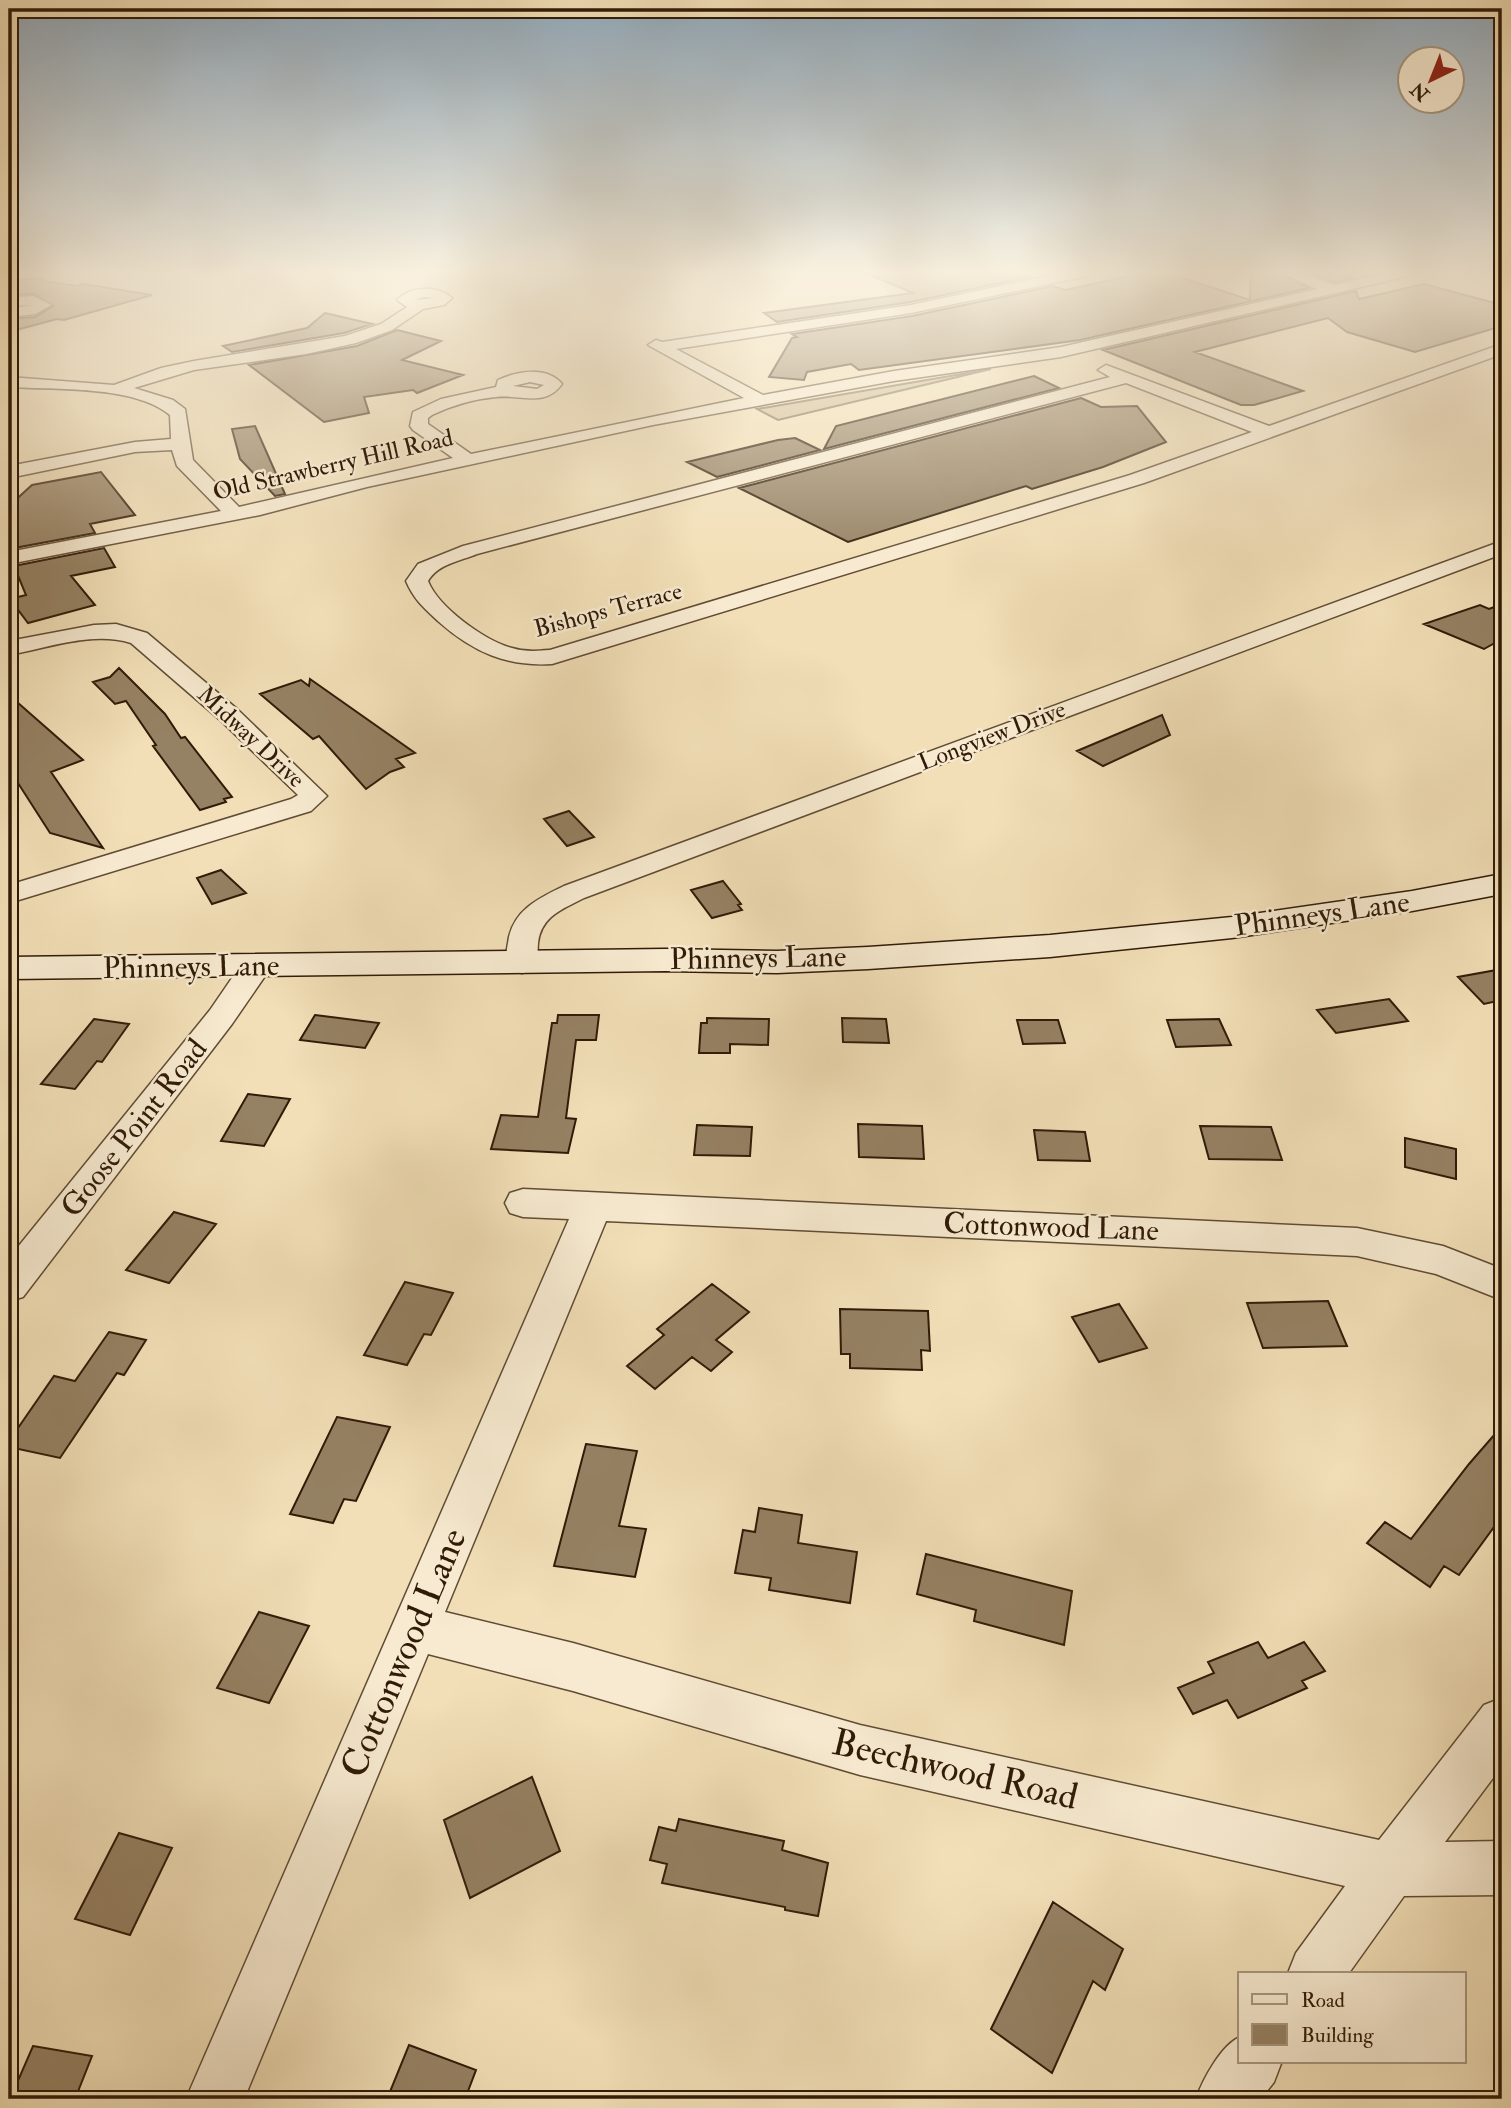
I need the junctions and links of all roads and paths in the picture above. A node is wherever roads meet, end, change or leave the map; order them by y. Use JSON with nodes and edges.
{"nodes":[{"id":1,"x":175,"y":370,"type":"edge"},
{"id":2,"x":704,"y":370,"type":"edge"},
{"id":3,"x":933,"y":370,"type":"edge"},
{"id":4,"x":1106,"y":370,"type":"edge"},
{"id":5,"x":1442,"y":370,"type":"edge"},
{"id":6,"x":1127,"y":378,"type":"junction"},
{"id":7,"x":9,"y":382,"type":"edge"},
{"id":8,"x":116,"y":390,"type":"junction"},
{"id":9,"x":506,"y":391,"type":"dead end"},
{"id":10,"x":762,"y":401,"type":"junction"},
{"id":11,"x":1269,"y":432,"type":"junction"},
{"id":12,"x":181,"y":444,"type":"junction"},
{"id":13,"x":468,"y":460,"type":"junction"},
{"id":14,"x":9,"y":471,"type":"edge"},
{"id":15,"x":235,"y":514,"type":"junction"},
{"id":16,"x":1502,"y":547,"type":"edge"},
{"id":17,"x":9,"y":558,"type":"edge"},
{"id":18,"x":9,"y":648,"type":"edge"},
{"id":19,"x":9,"y":873,"type":"edge"},
{"id":20,"x":9,"y":884,"type":"edge"},
{"id":21,"x":1502,"y":884,"type":"edge"},
{"id":22,"x":9,"y":894,"type":"edge"},
{"id":23,"x":522,"y":963,"type":"junction"},
{"id":24,"x":256,"y":966,"type":"junction"},
{"id":25,"x":9,"y":968,"type":"edge"},
{"id":26,"x":523,"y":1203,"type":"dead end"},
{"id":27,"x":593,"y":1207,"type":"junction"},
{"id":28,"x":9,"y":1286,"type":"edge"},
{"id":29,"x":1502,"y":1286,"type":"edge"},
{"id":30,"x":415,"y":1628,"type":"junction"},
{"id":31,"x":1502,"y":1723,"type":"edge"},
{"id":32,"x":1502,"y":1868,"type":"edge"},
{"id":33,"x":1390,"y":1869,"type":"junction"},
{"id":34,"x":1317,"y":1972,"type":"edge"},
{"id":35,"x":1252,"y":2062,"type":"edge"},
{"id":36,"x":215,"y":2099,"type":"edge"},
{"id":37,"x":1225,"y":2099,"type":"edge"}],
"edges":[{"from":1,"to":8,"type":"street"},
{"from":2,"to":10,"type":"street"},
{"from":3,"to":10,"type":"street","name":"Old Strawberry Hill Road"},
{"from":4,"to":6,"type":"street"},
{"from":5,"to":11,"type":"street","name":"Bishops Terrace"},
{"from":6,"to":11,"type":"street"},
{"from":6,"to":11,"type":"street","name":"Bishops Terrace"},
{"from":7,"to":8,"type":"street"},
{"from":8,"to":12,"type":"street"},
{"from":9,"to":13,"type":"street"},
{"from":10,"to":13,"type":"street","name":"Old Strawberry Hill Road"},
{"from":12,"to":14,"type":"street"},
{"from":12,"to":15,"type":"street"},
{"from":13,"to":15,"type":"street","name":"Old Strawberry Hill Road"},
{"from":15,"to":17,"type":"street","name":"Old Strawberry Hill Road"},
{"from":16,"to":23,"type":"street","name":"Longview Drive"},
{"from":18,"to":22,"type":"street","name":"Midway Drive"},
{"from":19,"to":20,"type":"street"},
{"from":21,"to":23,"type":"main road","name":"Phinneys Lane"},
{"from":23,"to":24,"type":"main road","name":"Phinneys Lane"},
{"from":24,"to":25,"type":"main road","name":"Phinneys Lane"},
{"from":24,"to":28,"type":"street","name":"Goose Point Road"},
{"from":26,"to":27,"type":"street","name":"Cottonwood Lane"},
{"from":27,"to":29,"type":"street","name":"Cottonwood Lane"},
{"from":27,"to":30,"type":"street","name":"Cottonwood Lane"},
{"from":30,"to":33,"type":"street","name":"Beechwood Road"},
{"from":30,"to":36,"type":"street","name":"Cottonwood Lane"},
{"from":31,"to":33,"type":"street"},
{"from":32,"to":33,"type":"street","name":"Beechwood Road"},
{"from":33,"to":34,"type":"street"},
{"from":35,"to":37,"type":"street"}]}
